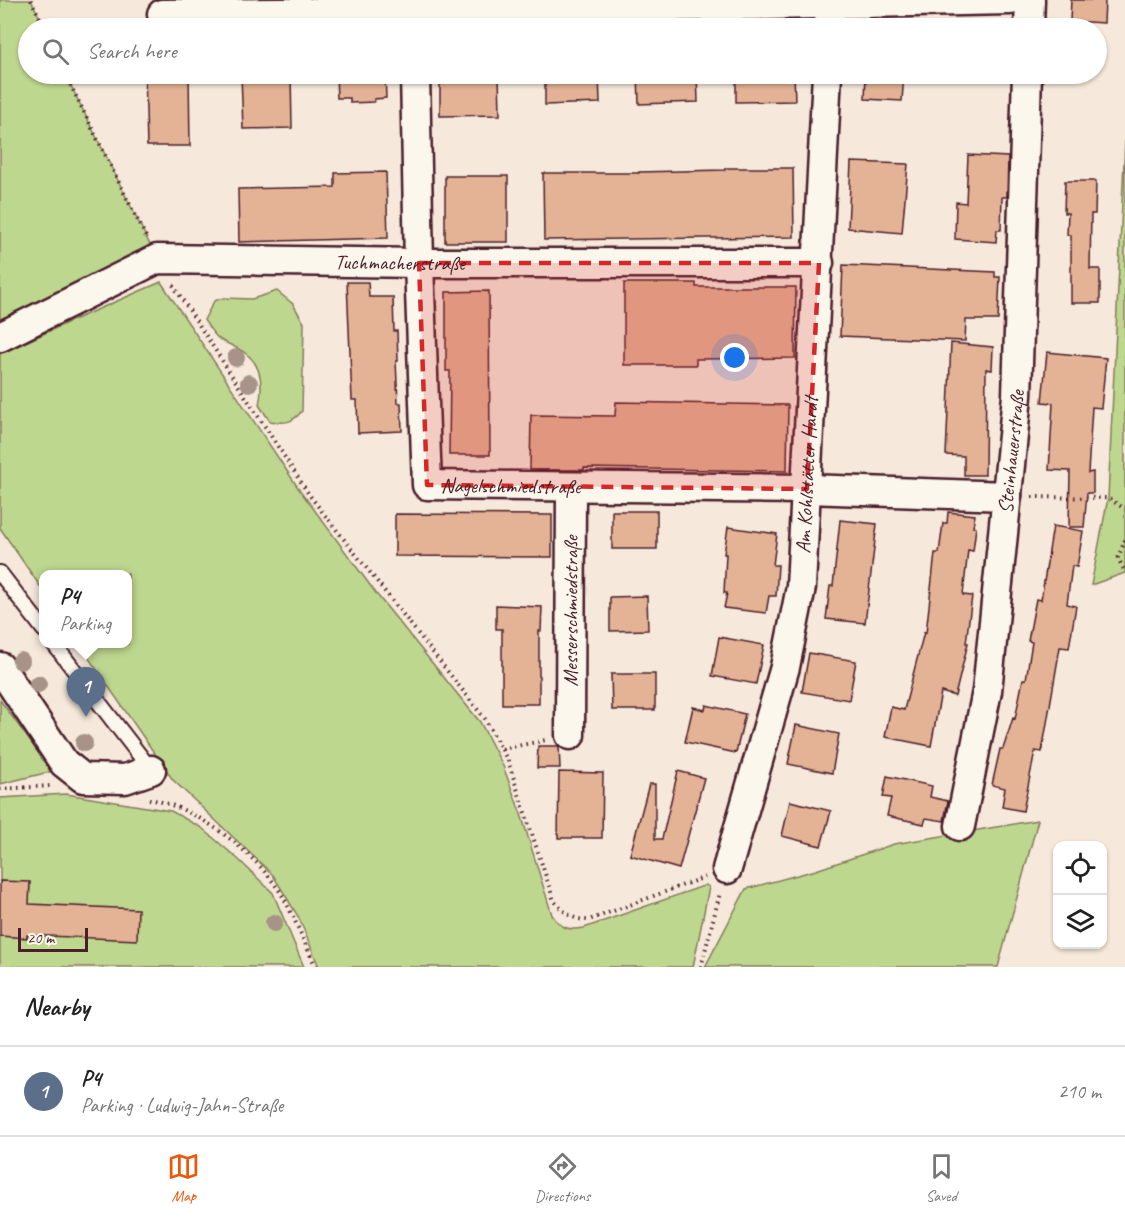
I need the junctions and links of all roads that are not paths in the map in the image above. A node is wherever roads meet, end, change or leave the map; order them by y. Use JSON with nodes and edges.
{"nodes":[{"id":1,"x":1010,"y":0,"type":"edge"},
{"id":2,"x":1030,"y":0,"type":"edge"},
{"id":3,"x":830,"y":11,"type":"edge"},
{"id":4,"x":414,"y":13,"type":"edge"},
{"id":5,"x":162,"y":14,"type":"road end"},
{"id":6,"x":1029,"y":18,"type":"edge"},
{"id":7,"x":415,"y":84,"type":"edge"},
{"id":8,"x":827,"y":84,"type":"edge"},
{"id":9,"x":1028,"y":84,"type":"edge"},
{"id":10,"x":418,"y":263,"type":"junction"},
{"id":11,"x":819,"y":263,"type":"junction"},
{"id":12,"x":0,"y":338,"type":"edge"},
{"id":13,"x":571,"y":487,"type":"junction"},
{"id":14,"x":807,"y":489,"type":"junction"},
{"id":15,"x":1007,"y":496,"type":"junction"},
{"id":16,"x":0,"y":573,"type":"edge"},
{"id":17,"x":39,"y":624,"type":"edge"},
{"id":18,"x":57,"y":648,"type":"edge"},
{"id":19,"x":0,"y":667,"type":"edge"},
{"id":20,"x":570,"y":735,"type":"road end"},
{"id":21,"x":151,"y":770,"type":"joint"},
{"id":22,"x":960,"y":826,"type":"dead end"},
{"id":23,"x":727,"y":869,"type":"road end"}],
"edges":[{"from":1,"to":3,"type":"street"},
{"from":2,"to":6,"type":"street"},
{"from":3,"to":4,"type":"street"},
{"from":4,"to":5,"type":"street"},
{"from":7,"to":10,"type":"street","name":"Nagelschmiedstraße"},
{"from":8,"to":11,"type":"street","name":"Am Kohlstätter Hardt"},
{"from":9,"to":15,"type":"street","name":"Steinhauerstraße"},
{"from":10,"to":11,"type":"street","name":"Tuchmacherstraße"},
{"from":10,"to":12,"type":"street","name":"Tuchmacherstraße"},
{"from":10,"to":13,"type":"street","name":"Nagelschmiedstraße"},
{"from":11,"to":14,"type":"street","name":"Am Kohlstätter Hardt"},
{"from":13,"to":14,"type":"street","name":"Nagelschmiedstraße"},
{"from":13,"to":20,"type":"street","name":"Messerschmiedstraße"},
{"from":14,"to":15,"type":"street","name":"Nagelschmiedstraße"},
{"from":14,"to":23,"type":"street","name":"Am Kohlstätter Hardt"},
{"from":15,"to":22,"type":"street","name":"Steinhauerstraße"},
{"from":16,"to":17,"type":"lane"},
{"from":18,"to":21,"type":"lane"},
{"from":19,"to":21,"type":"street"}]}
